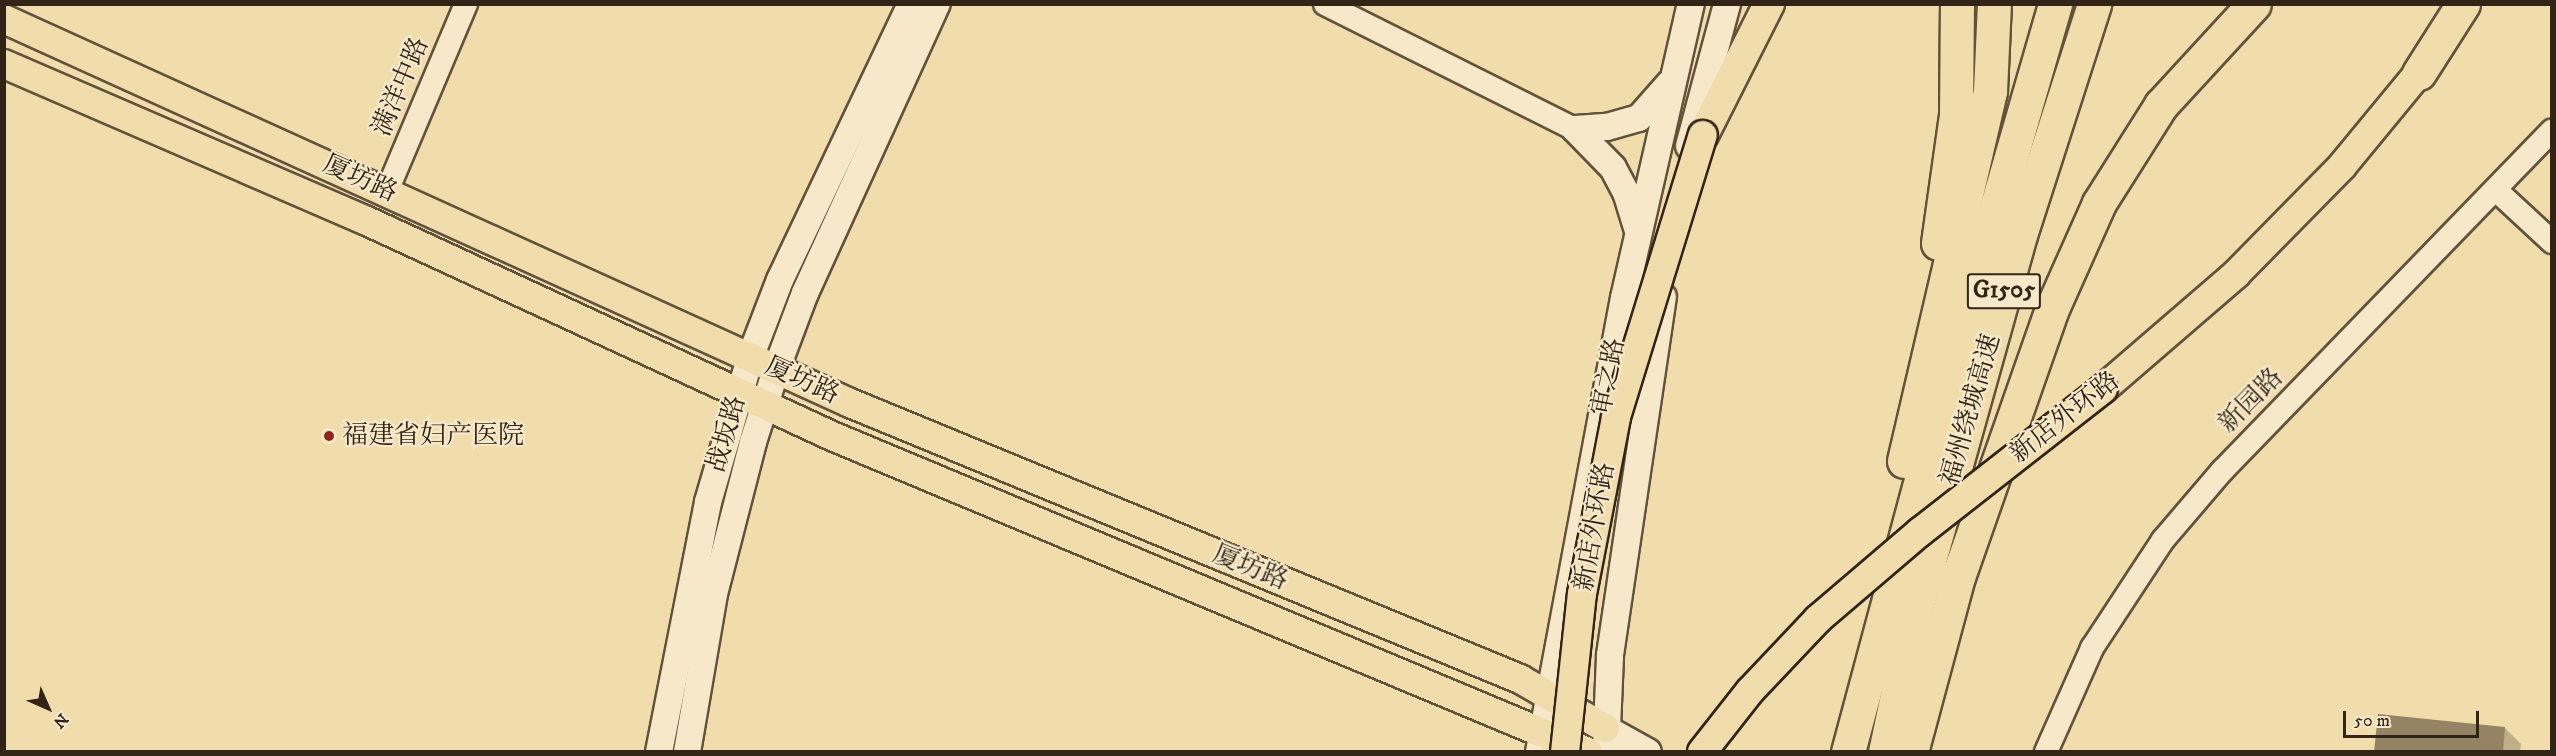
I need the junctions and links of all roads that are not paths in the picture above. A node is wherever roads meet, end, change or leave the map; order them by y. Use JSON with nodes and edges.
{"nodes":[{"id":1,"x":466,"y":4,"type":"edge"},
{"id":2,"x":911,"y":4,"type":"edge"},
{"id":3,"x":937,"y":4,"type":"edge"},
{"id":4,"x":1325,"y":4,"type":"edge"},
{"id":5,"x":1691,"y":4,"type":"edge"},
{"id":6,"x":1727,"y":4,"type":"edge"},
{"id":7,"x":1759,"y":4,"type":"edge"},
{"id":8,"x":1769,"y":4,"type":"edge"},
{"id":9,"x":1957,"y":4,"type":"edge"},
{"id":10,"x":1994,"y":4,"type":"edge"},
{"id":11,"x":2055,"y":4,"type":"edge"},
{"id":12,"x":2094,"y":4,"type":"edge"},
{"id":13,"x":2254,"y":4,"type":"edge"},
{"id":14,"x":2463,"y":4,"type":"edge"},
{"id":15,"x":2475,"y":4,"type":"edge"},
{"id":16,"x":4,"y":19,"type":"edge"},
{"id":17,"x":4,"y":64,"type":"edge"},
{"id":18,"x":2419,"y":73,"type":"junction"},
{"id":19,"x":1674,"y":77,"type":"junction"},
{"id":20,"x":1575,"y":129,"type":"junction"},
{"id":21,"x":2552,"y":131,"type":"edge"},
{"id":22,"x":1703,"y":135,"type":"junction"},
{"id":23,"x":387,"y":191,"type":"junction"},
{"id":24,"x":2498,"y":191,"type":"junction"},
{"id":25,"x":1639,"y":234,"type":"junction"},
{"id":26,"x":2552,"y":242,"type":"edge"},
{"id":27,"x":750,"y":358,"type":"junction"},
{"id":28,"x":776,"y":370,"type":"junction"},
{"id":29,"x":739,"y":395,"type":"junction"},
{"id":30,"x":765,"y":406,"type":"junction"},
{"id":31,"x":1914,"y":414,"type":"junction"},
{"id":32,"x":1914,"y":578,"type":"junction"},
{"id":33,"x":1552,"y":699,"type":"junction"},
{"id":34,"x":1605,"y":740,"type":"edge"},
{"id":35,"x":1542,"y":742,"type":"edge"},
{"id":36,"x":659,"y":752,"type":"edge"},
{"id":37,"x":687,"y":752,"type":"edge"},
{"id":38,"x":1566,"y":752,"type":"edge"},
{"id":39,"x":1588,"y":752,"type":"edge"},
{"id":40,"x":1648,"y":752,"type":"edge"},
{"id":41,"x":1702,"y":752,"type":"edge"},
{"id":42,"x":1843,"y":752,"type":"edge"},
{"id":43,"x":1848,"y":752,"type":"edge"},
{"id":44,"x":1885,"y":752,"type":"edge"},
{"id":45,"x":1911,"y":752,"type":"edge"},
{"id":46,"x":2046,"y":752,"type":"edge"}],
"edges":[{"from":1,"to":23,"type":"street","name":"满洋中路"},
{"from":2,"to":27,"type":"main road","name":"战坂路"},
{"from":3,"to":28,"type":"main road","name":"战坂路"},
{"from":4,"to":20,"type":"street"},
{"from":5,"to":19,"type":"main road","name":"审之路"},
{"from":6,"to":34,"type":"main road","name":"审之路"},
{"from":7,"to":22,"type":"main road","name":"新店外环路"},
{"from":8,"to":22,"type":"highway"},
{"from":9,"to":31,"type":"highway"},
{"from":10,"to":31,"type":"highway"},
{"from":11,"to":32,"type":"highway","name":"福州绕城高速","number":"G1505"},
{"from":12,"to":32,"type":"highway","name":"福州绕城高速","number":"G1505"},
{"from":13,"to":32,"type":"highway"},
{"from":14,"to":18,"type":"highway"},
{"from":15,"to":18,"type":"main road","name":"新店外环路"},
{"from":16,"to":23,"type":"main road","name":"厦坊路"},
{"from":17,"to":29,"type":"main road","name":"厦坊路"},
{"from":18,"to":41,"type":"main road","name":"新店外环路","bridge":true},
{"from":19,"to":20,"type":"main road"},
{"from":19,"to":25,"type":"main road","name":"审之路"},
{"from":20,"to":25,"type":"main road"},
{"from":21,"to":24,"type":"street","name":"新园路"},
{"from":22,"to":38,"type":"main road","name":"新店外环路","bridge":true},
{"from":23,"to":27,"type":"main road","name":"厦坊路"},
{"from":24,"to":26,"type":"street"},
{"from":24,"to":46,"type":"street","name":"新园路"},
{"from":25,"to":33,"type":"main road","name":"审之路"},
{"from":27,"to":28,"type":"main road","name":"厦坊路"},
{"from":27,"to":29,"type":"main road","name":"战坂路"},
{"from":28,"to":30,"type":"main road","name":"战坂路"},
{"from":28,"to":33,"type":"main road","name":"厦坊路"},
{"from":29,"to":30,"type":"main road","name":"厦坊路"},
{"from":29,"to":36,"type":"main road","name":"战坂路"},
{"from":30,"to":35,"type":"main road","name":"厦坊路"},
{"from":30,"to":37,"type":"main road","name":"战坂路"},
{"from":31,"to":32,"type":"highway"},
{"from":32,"to":42,"type":"highway"},
{"from":32,"to":43,"type":"highway","name":"福州绕城高速","number":"G1505"},
{"from":32,"to":44,"type":"highway","name":"福州绕城高速","number":"G1505"},
{"from":32,"to":45,"type":"highway"},
{"from":33,"to":34,"type":"main road","name":"厦坊路"},
{"from":33,"to":35,"type":"main road","name":"审之路"},
{"from":34,"to":40,"type":"main road"},
{"from":35,"to":39,"type":"main road","name":"厦坊路"}]}
